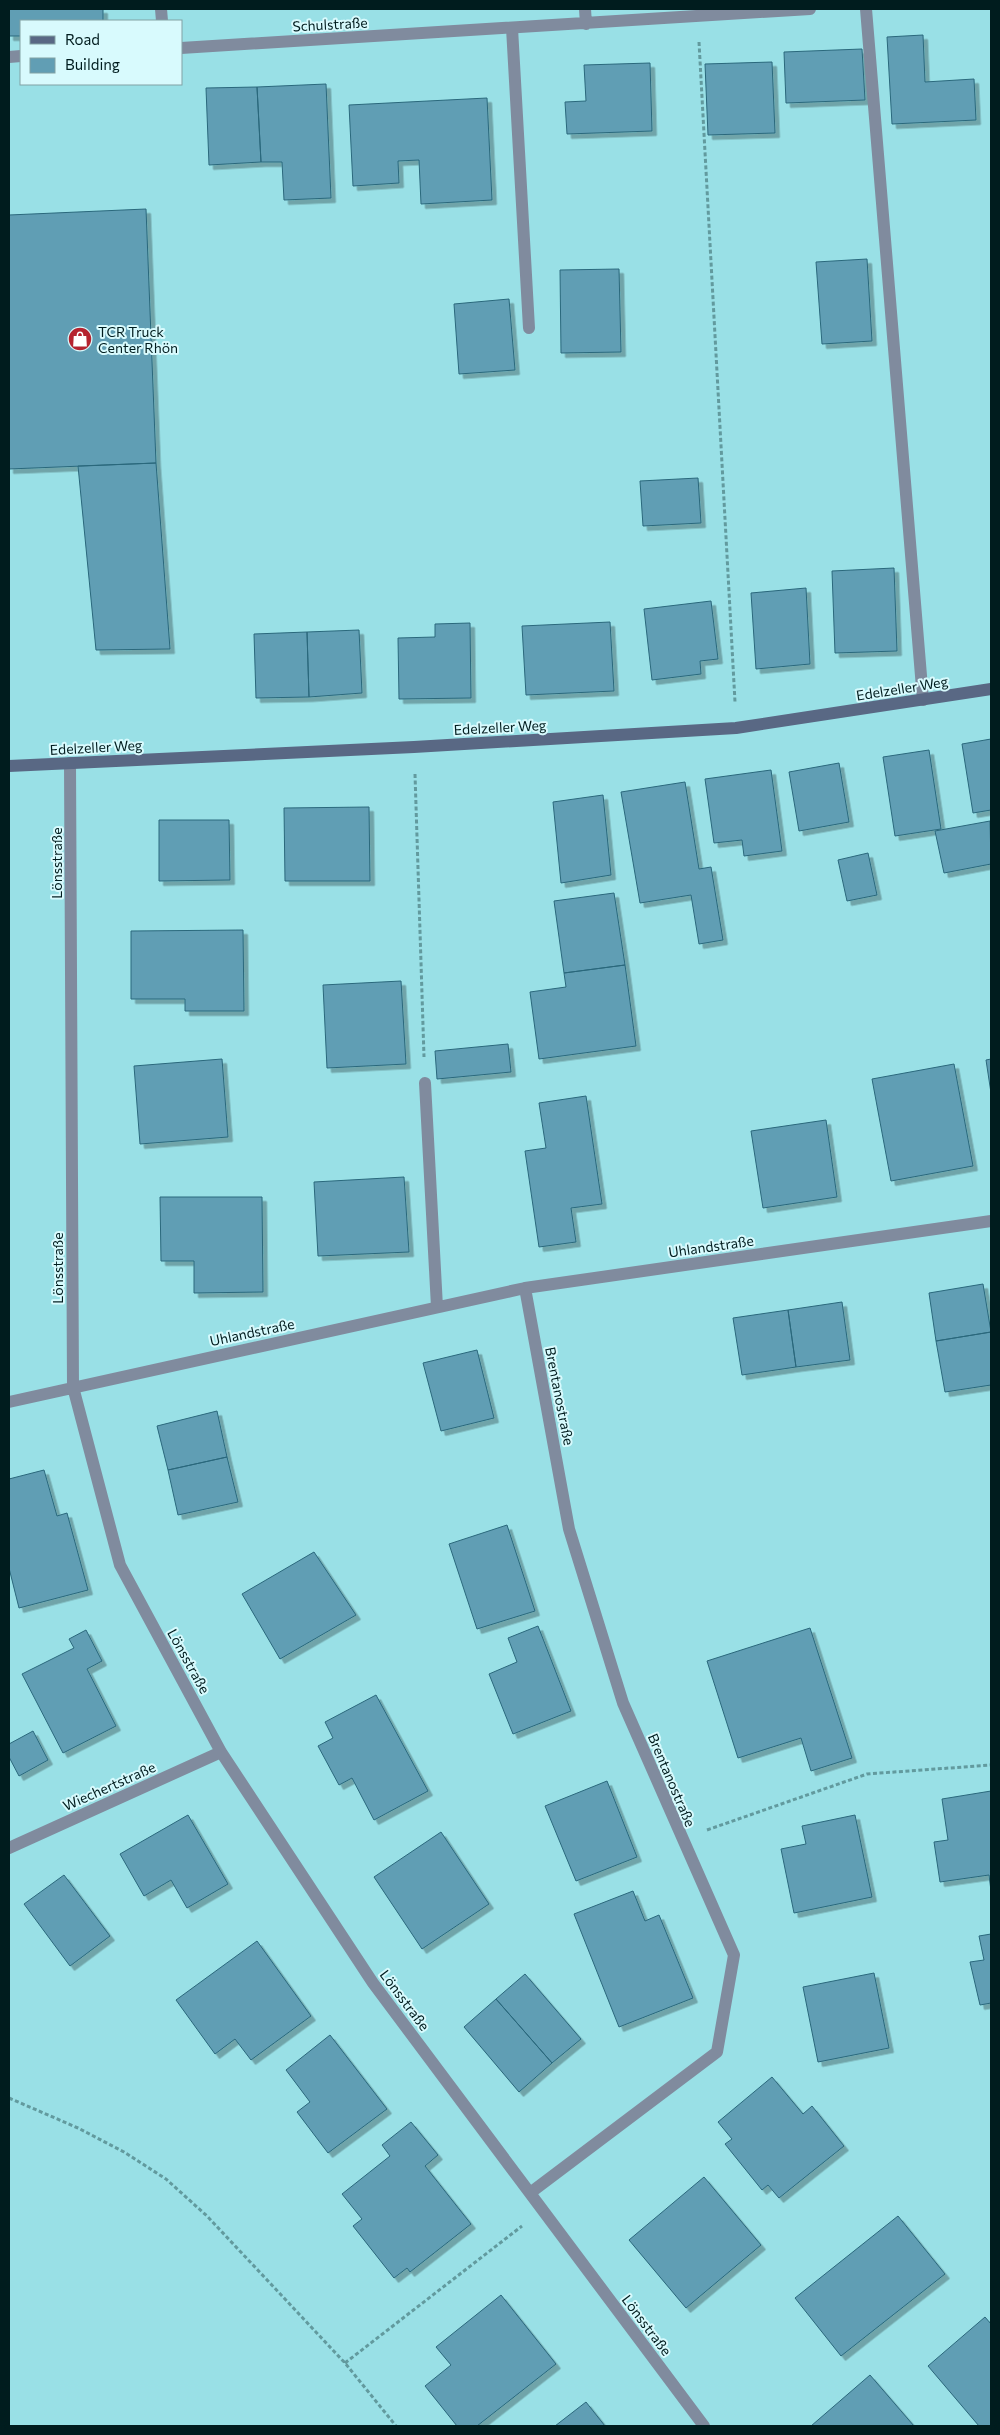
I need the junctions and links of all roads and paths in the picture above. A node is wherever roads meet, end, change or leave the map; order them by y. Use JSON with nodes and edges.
{"nodes":[{"id":1,"x":585,"y":9,"type":"edge"},
{"id":2,"x":810,"y":9,"type":"edge"},
{"id":3,"x":866,"y":9,"type":"edge"},
{"id":4,"x":697,"y":16,"type":"junction"},
{"id":5,"x":586,"y":24,"type":"junction"},
{"id":6,"x":512,"y":28,"type":"junction"},
{"id":7,"x":182,"y":48,"type":"edge"},
{"id":8,"x":530,"y":328,"type":"dead end"},
{"id":9,"x":991,"y":689,"type":"edge"},
{"id":10,"x":922,"y":700,"type":"junction"},
{"id":11,"x":736,"y":728,"type":"junction"},
{"id":12,"x":414,"y":747,"type":"junction"},
{"id":13,"x":70,"y":763,"type":"junction"},
{"id":14,"x":9,"y":766,"type":"edge"},
{"id":15,"x":424,"y":1083,"type":"joint"},
{"id":16,"x":991,"y":1221,"type":"edge"},
{"id":17,"x":525,"y":1288,"type":"junction"},
{"id":18,"x":437,"y":1307,"type":"junction"},
{"id":19,"x":73,"y":1387,"type":"junction"},
{"id":20,"x":9,"y":1402,"type":"edge"},
{"id":21,"x":221,"y":1752,"type":"junction"},
{"id":22,"x":991,"y":1765,"type":"edge"},
{"id":23,"x":682,"y":1839,"type":"junction"},
{"id":24,"x":9,"y":1848,"type":"edge"},
{"id":25,"x":9,"y":2098,"type":"edge"},
{"id":26,"x":530,"y":2193,"type":"junction"},
{"id":27,"x":542,"y":2210,"type":"junction"},
{"id":28,"x":346,"y":2363,"type":"junction"},
{"id":29,"x":396,"y":2426,"type":"edge"},
{"id":30,"x":704,"y":2426,"type":"edge"}],
"edges":[{"from":1,"to":5,"type":"street"},
{"from":2,"to":4,"type":"street","name":"Schulstraße"},
{"from":3,"to":10,"type":"street"},
{"from":4,"to":5,"type":"street","name":"Schulstraße"},
{"from":4,"to":11,"type":"path"},
{"from":5,"to":6,"type":"street","name":"Schulstraße"},
{"from":6,"to":7,"type":"street","name":"Schulstraße"},
{"from":6,"to":8,"type":"street"},
{"from":9,"to":10,"type":"main road","name":"Edelzeller Weg"},
{"from":10,"to":11,"type":"main road","name":"Edelzeller Weg"},
{"from":11,"to":12,"type":"main road","name":"Edelzeller Weg"},
{"from":12,"to":13,"type":"main road","name":"Edelzeller Weg"},
{"from":12,"to":15,"type":"path"},
{"from":13,"to":14,"type":"main road","name":"Edelzeller Weg"},
{"from":13,"to":19,"type":"street","name":"Lönsstraße"},
{"from":15,"to":18,"type":"street"},
{"from":16,"to":17,"type":"street","name":"Uhlandstraße"},
{"from":17,"to":18,"type":"street","name":"Uhlandstraße"},
{"from":17,"to":23,"type":"street","name":"Brentanostraße"},
{"from":18,"to":19,"type":"street","name":"Uhlandstraße"},
{"from":19,"to":20,"type":"street","name":"Uhlandstraße"},
{"from":19,"to":21,"type":"street","name":"Lönsstraße"},
{"from":21,"to":24,"type":"street","name":"Wiechertstraße"},
{"from":21,"to":26,"type":"street","name":"Lönsstraße"},
{"from":22,"to":23,"type":"path"},
{"from":23,"to":26,"type":"street","name":"Brentanostraße"},
{"from":25,"to":28,"type":"path"},
{"from":26,"to":27,"type":"street","name":"Lönsstraße"},
{"from":27,"to":28,"type":"path"},
{"from":27,"to":30,"type":"street","name":"Lönsstraße"},
{"from":28,"to":29,"type":"path"}]}
